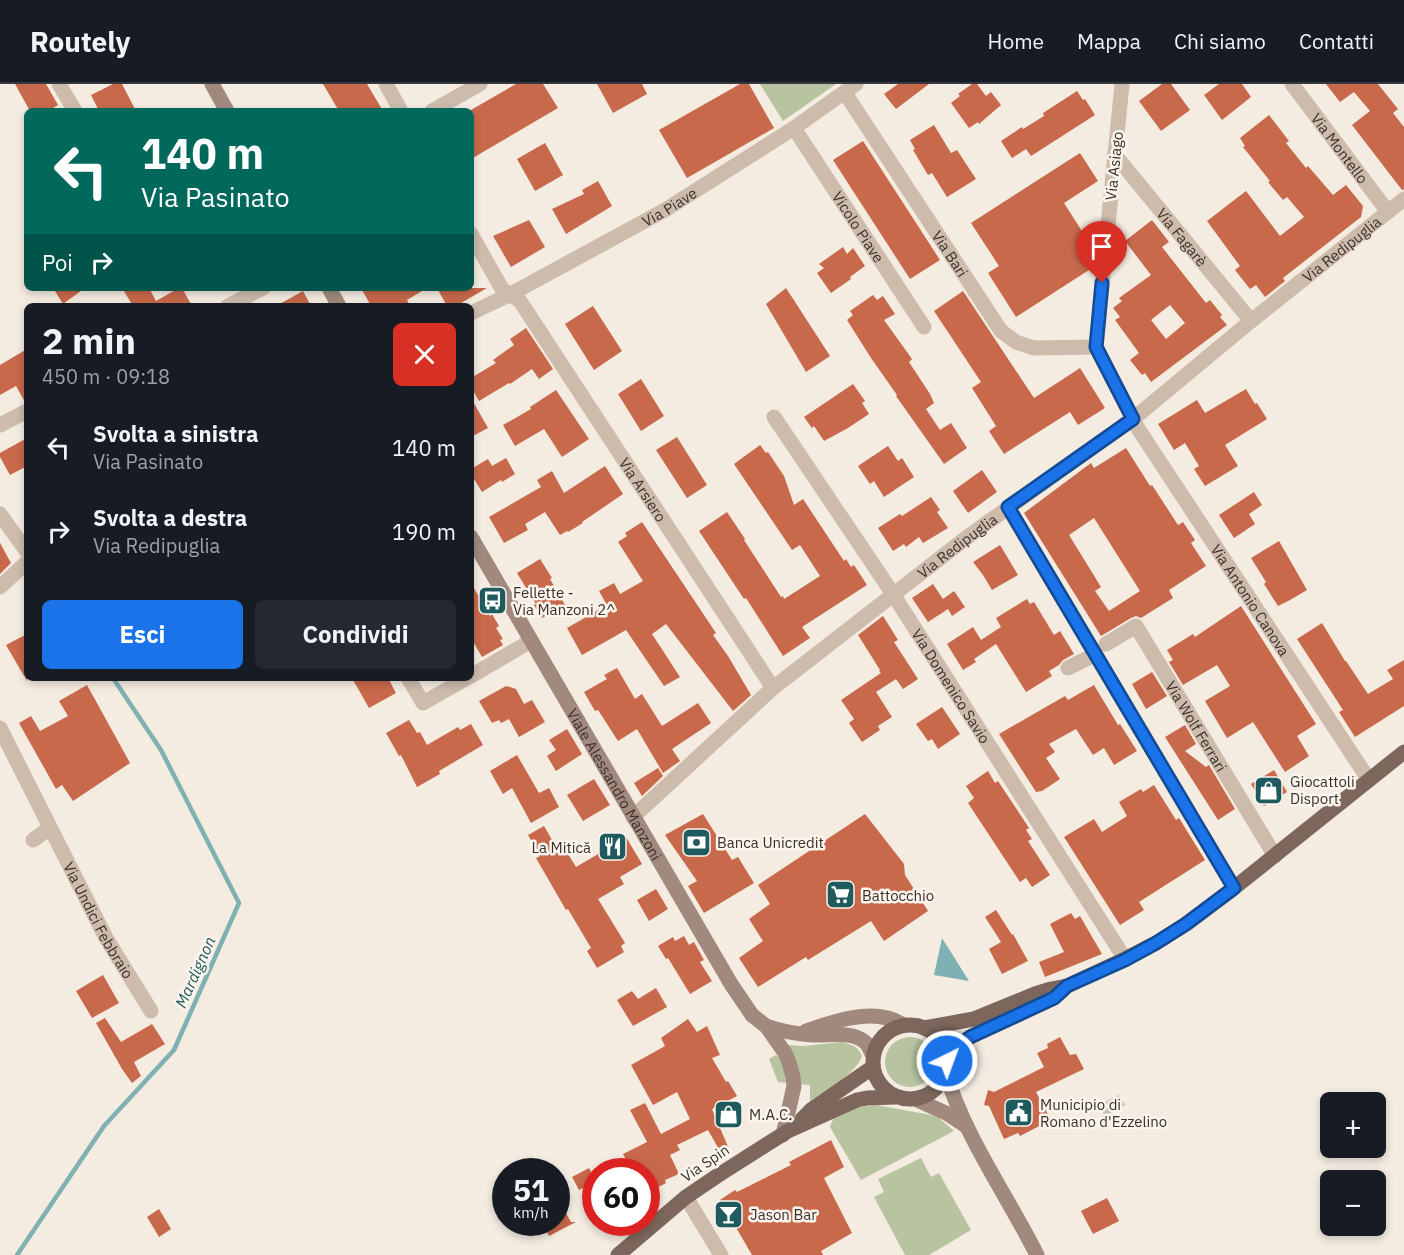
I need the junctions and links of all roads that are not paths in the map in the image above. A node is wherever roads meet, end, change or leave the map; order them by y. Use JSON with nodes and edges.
{"nodes":[{"id":1,"x":59,"y":84,"type":"edge"},
{"id":2,"x":212,"y":84,"type":"edge"},
{"id":3,"x":386,"y":84,"type":"edge"},
{"id":4,"x":480,"y":84,"type":"edge"},
{"id":5,"x":1122,"y":84,"type":"edge"},
{"id":6,"x":1292,"y":84,"type":"edge"},
{"id":7,"x":851,"y":88,"type":"edge"},
{"id":8,"x":73,"y":108,"type":"edge"},
{"id":9,"x":225,"y":108,"type":"edge"},
{"id":10,"x":399,"y":108,"type":"edge"},
{"id":11,"x":437,"y":108,"type":"edge"},
{"id":12,"x":794,"y":128,"type":"junction"},
{"id":13,"x":1115,"y":154,"type":"junction"},
{"id":14,"x":1404,"y":200,"type":"edge"},
{"id":15,"x":1388,"y":212,"type":"junction"},
{"id":16,"x":474,"y":239,"type":"edge"},
{"id":17,"x":257,"y":291,"type":"edge"},
{"id":18,"x":509,"y":295,"type":"junction"},
{"id":19,"x":234,"y":303,"type":"edge"},
{"id":20,"x":474,"y":312,"type":"edge"},
{"id":21,"x":1251,"y":321,"type":"junction"},
{"id":22,"x":924,"y":327,"type":"dead end"},
{"id":23,"x":1096,"y":347,"type":"junction"},
{"id":24,"x":24,"y":413,"type":"edge"},
{"id":25,"x":774,"y":417,"type":"dead end"},
{"id":26,"x":1133,"y":419,"type":"junction"},
{"id":27,"x":0,"y":425,"type":"edge"},
{"id":28,"x":1008,"y":507,"type":"junction"},
{"id":29,"x":0,"y":514,"type":"edge"},
{"id":30,"x":474,"y":542,"type":"edge"},
{"id":31,"x":24,"y":548,"type":"edge"},
{"id":32,"x":24,"y":565,"type":"edge"},
{"id":33,"x":0,"y":587,"type":"edge"},
{"id":34,"x":893,"y":594,"type":"junction"},
{"id":35,"x":531,"y":641,"type":"junction"},
{"id":36,"x":1101,"y":649,"type":"junction"},
{"id":37,"x":1068,"y":669,"type":"dead end"},
{"id":38,"x":474,"y":673,"type":"edge"},
{"id":39,"x":410,"y":681,"type":"edge"},
{"id":40,"x":462,"y":681,"type":"edge"},
{"id":41,"x":773,"y":688,"type":"junction"},
{"id":42,"x":0,"y":728,"type":"edge"},
{"id":43,"x":1404,"y":752,"type":"edge"},
{"id":44,"x":1369,"y":780,"type":"junction"},
{"id":45,"x":633,"y":817,"type":"junction"},
{"id":46,"x":50,"y":828,"type":"junction"},
{"id":47,"x":33,"y":840,"type":"dead end"},
{"id":48,"x":1275,"y":856,"type":"junction"},
{"id":49,"x":1234,"y":888,"type":"junction"},
{"id":50,"x":1125,"y":960,"type":"junction"},
{"id":51,"x":1067,"y":986,"type":"junction"},
{"id":52,"x":151,"y":1011,"type":"dead end"},
{"id":53,"x":905,"y":1025,"type":"junction"},
{"id":54,"x":766,"y":1026,"type":"junction"},
{"id":55,"x":924,"y":1028,"type":"junction"},
{"id":56,"x":799,"y":1034,"type":"junction"},
{"id":57,"x":873,"y":1062,"type":"junction"},
{"id":58,"x":946,"y":1068,"type":"junction"},
{"id":59,"x":895,"y":1097,"type":"junction"},
{"id":60,"x":915,"y":1099,"type":"junction"},
{"id":61,"x":966,"y":1126,"type":"junction"},
{"id":62,"x":785,"y":1133,"type":"junction"},
{"id":63,"x":687,"y":1197,"type":"junction"},
{"id":64,"x":1032,"y":1253,"type":"edge"},
{"id":65,"x":618,"y":1255,"type":"edge"},
{"id":66,"x":721,"y":1255,"type":"edge"}],
"edges":[{"from":1,"to":8,"type":"street"},
{"from":2,"to":9,"type":"main road"},
{"from":3,"to":10,"type":"street"},
{"from":4,"to":11,"type":"street"},
{"from":5,"to":13,"type":"street","name":"Via Asiago"},
{"from":6,"to":15,"type":"street","name":"Via Montello"},
{"from":7,"to":12,"type":"street","name":"Via Piave"},
{"from":7,"to":23,"type":"street","name":"Via Bari"},
{"from":12,"to":18,"type":"street","name":"Via Piave"},
{"from":12,"to":22,"type":"street","name":"Vicolo Piave"},
{"from":13,"to":21,"type":"street","name":"Via Fagarè"},
{"from":13,"to":23,"type":"street","name":"Via Asiago"},
{"from":14,"to":15,"type":"street","name":"Via Redipuglia"},
{"from":15,"to":21,"type":"street","name":"Via Redipuglia"},
{"from":16,"to":18,"type":"street","name":"Via Arsiero"},
{"from":17,"to":19,"type":"street"},
{"from":18,"to":20,"type":"street","name":"Via Piave"},
{"from":18,"to":41,"type":"street","name":"Via Arsiero"},
{"from":21,"to":26,"type":"street","name":"Via Redipuglia"},
{"from":23,"to":26,"type":"street"},
{"from":24,"to":27,"type":"street"},
{"from":25,"to":34,"type":"street","name":"Via Domenico Savio"},
{"from":26,"to":28,"type":"street","name":"Via Redipuglia"},
{"from":26,"to":44,"type":"street","name":"Via Antonio Canova"},
{"from":28,"to":34,"type":"street","name":"Via Redipuglia"},
{"from":28,"to":36,"type":"street"},
{"from":29,"to":31,"type":"street"},
{"from":30,"to":35,"type":"main road","name":"Viale Alessandro Manzoni"},
{"from":32,"to":33,"type":"street"},
{"from":34,"to":41,"type":"street","name":"Via Redipuglia"},
{"from":34,"to":50,"type":"street","name":"Via Domenico Savio"},
{"from":35,"to":38,"type":"street"},
{"from":35,"to":45,"type":"main road","name":"Viale Alessandro Manzoni"},
{"from":36,"to":37,"type":"street"},
{"from":36,"to":48,"type":"street","name":"Via Wolf Ferrari"},
{"from":36,"to":49,"type":"street"},
{"from":39,"to":40,"type":"street"},
{"from":41,"to":45,"type":"street","name":"Via Redipuglia"},
{"from":42,"to":46,"type":"street","name":"Via Undici Febbraio"},
{"from":43,"to":44,"type":"main road"},
{"from":44,"to":48,"type":"main road"},
{"from":45,"to":54,"type":"main road","name":"Viale Alessandro Manzoni"},
{"from":46,"to":47,"type":"street"},
{"from":46,"to":52,"type":"street","name":"Via Undici Febbraio"},
{"from":48,"to":49,"type":"main road"},
{"from":49,"to":50,"type":"main road"},
{"from":50,"to":51,"type":"main road"},
{"from":51,"to":55,"type":"main road"},
{"from":51,"to":58,"type":"main road"},
{"from":53,"to":55,"type":"main road"},
{"from":53,"to":56,"type":"main road"},
{"from":53,"to":57,"type":"main road","name":"Via Spin"},
{"from":54,"to":56,"type":"main road"},
{"from":54,"to":62,"type":"main road","name":"Viale Alessandro Manzoni"},
{"from":55,"to":58,"type":"main road"},
{"from":56,"to":57,"type":"main road"},
{"from":57,"to":59,"type":"main road"},
{"from":57,"to":62,"type":"main road","name":"Via Spin"},
{"from":58,"to":60,"type":"main road"},
{"from":58,"to":61,"type":"main road"},
{"from":59,"to":60,"type":"main road","name":"Via Spin"},
{"from":59,"to":62,"type":"main road","name":"Via Spin"},
{"from":60,"to":61,"type":"main road"},
{"from":61,"to":64,"type":"main road"},
{"from":62,"to":63,"type":"main road","name":"Via Spin"},
{"from":63,"to":65,"type":"main road","name":"Via Spin"},
{"from":63,"to":66,"type":"street"}]}
